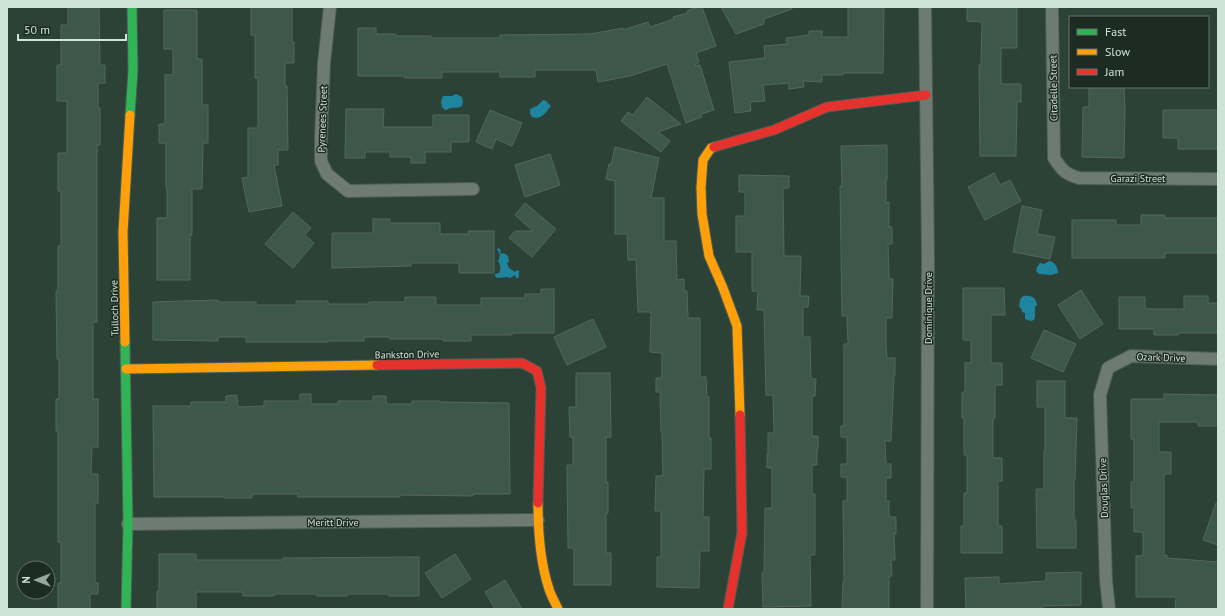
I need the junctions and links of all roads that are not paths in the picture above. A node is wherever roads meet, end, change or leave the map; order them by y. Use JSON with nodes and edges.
{"nodes":[{"id":1,"x":132,"y":7,"type":"edge"},
{"id":2,"x":330,"y":7,"type":"edge"},
{"id":3,"x":925,"y":7,"type":"edge"},
{"id":4,"x":1052,"y":7,"type":"edge"},
{"id":5,"x":926,"y":95,"type":"junction"},
{"id":6,"x":1061,"y":168,"type":"joint"},
{"id":7,"x":1218,"y":179,"type":"edge"},
{"id":8,"x":472,"y":189,"type":"dead end"},
{"id":9,"x":1218,"y":359,"type":"edge"},
{"id":10,"x":1108,"y":368,"type":"joint"},
{"id":11,"x":126,"y":369,"type":"junction"},
{"id":12,"x":538,"y":520,"type":"junction"},
{"id":13,"x":128,"y":524,"type":"junction"},
{"id":14,"x":126,"y":609,"type":"edge"},
{"id":15,"x":558,"y":609,"type":"edge"},
{"id":16,"x":728,"y":609,"type":"edge"},
{"id":17,"x":927,"y":609,"type":"edge"},
{"id":18,"x":1109,"y":609,"type":"edge"}],
"edges":[{"from":1,"to":11,"type":"street","name":"Tulloch Drive"},
{"from":2,"to":8,"type":"street","name":"Pyrenees Street"},
{"from":3,"to":5,"type":"street","name":"Dominique Drive"},
{"from":4,"to":6,"type":"street","name":"Citadelle Street"},
{"from":5,"to":16,"type":"street"},
{"from":5,"to":17,"type":"street","name":"Dominique Drive"},
{"from":6,"to":7,"type":"street","name":"Garazi Street"},
{"from":9,"to":10,"type":"street","name":"Ozark Drive"},
{"from":10,"to":18,"type":"street","name":"Douglas Drive"},
{"from":11,"to":12,"type":"street","name":"Bankston Drive"},
{"from":11,"to":13,"type":"street","name":"Tulloch Drive"},
{"from":12,"to":13,"type":"street","name":"Meritt Drive"},
{"from":12,"to":15,"type":"street","name":"Bankston Drive"},
{"from":13,"to":14,"type":"street","name":"Tulloch Drive"}]}
